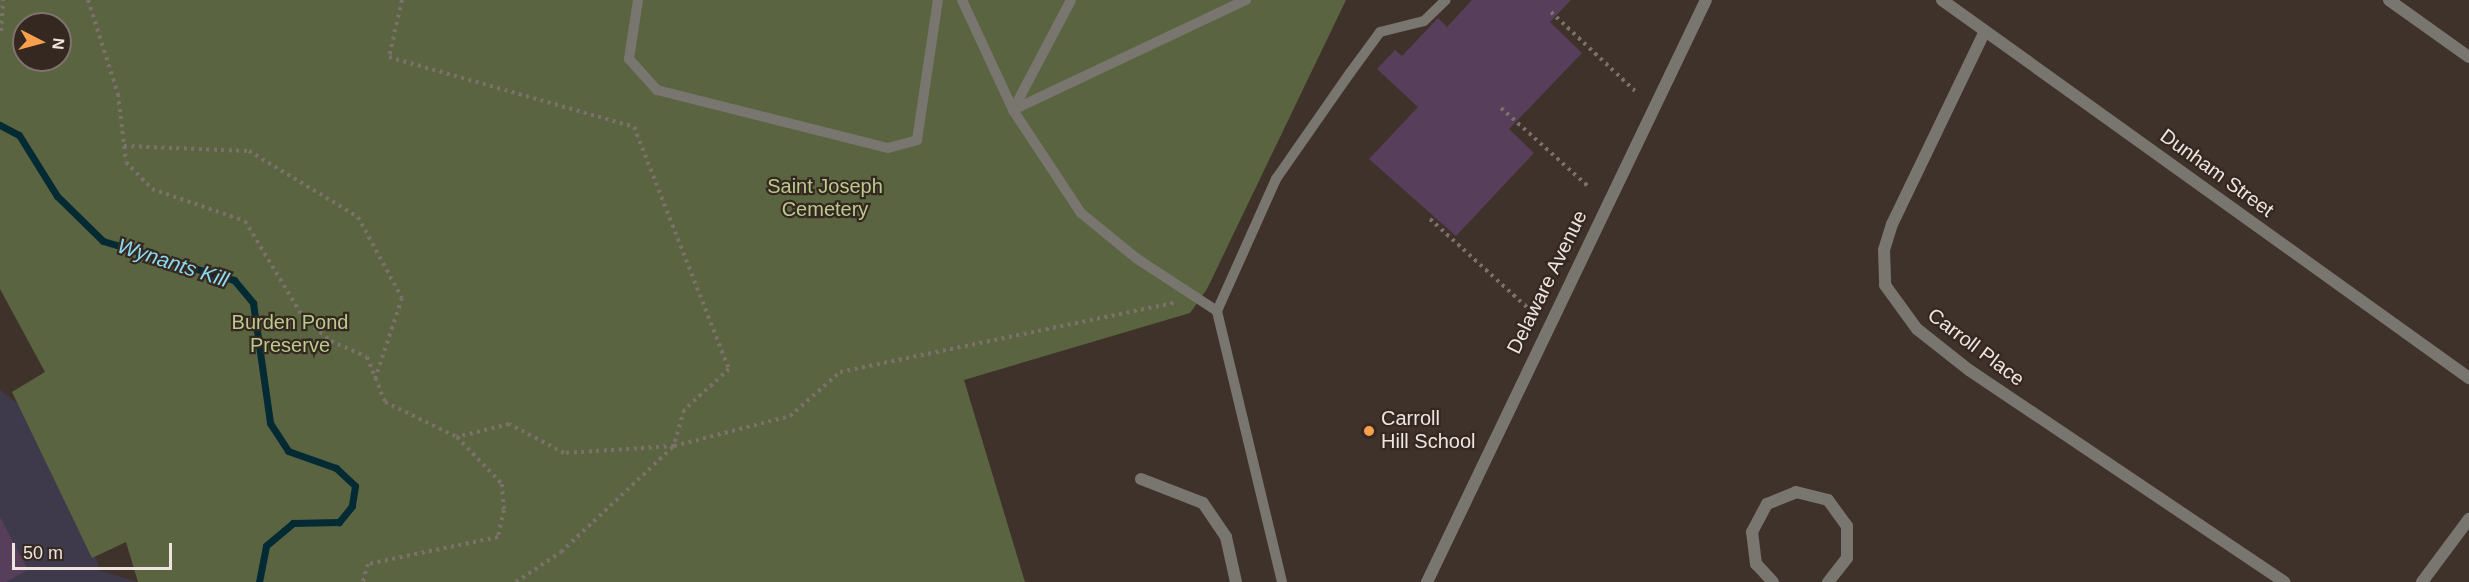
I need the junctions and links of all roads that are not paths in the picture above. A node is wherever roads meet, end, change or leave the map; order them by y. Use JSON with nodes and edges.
{"nodes":[{"id":1,"x":638,"y":0,"type":"edge"},
{"id":2,"x":938,"y":0,"type":"edge"},
{"id":3,"x":962,"y":0,"type":"edge"},
{"id":4,"x":1071,"y":0,"type":"edge"},
{"id":5,"x":1246,"y":0,"type":"edge"},
{"id":6,"x":1446,"y":0,"type":"edge"},
{"id":7,"x":1706,"y":0,"type":"edge"},
{"id":8,"x":1942,"y":0,"type":"edge"},
{"id":9,"x":2389,"y":0,"type":"edge"},
{"id":10,"x":1985,"y":31,"type":"junction"},
{"id":11,"x":2469,"y":57,"type":"edge"},
{"id":12,"x":1013,"y":110,"type":"junction"},
{"id":13,"x":1217,"y":311,"type":"junction"},
{"id":14,"x":2469,"y":378,"type":"edge"},
{"id":15,"x":1141,"y":479,"type":"dead end"},
{"id":16,"x":2469,"y":519,"type":"edge"},
{"id":17,"x":1236,"y":582,"type":"edge"},
{"id":18,"x":1282,"y":582,"type":"edge"},
{"id":19,"x":1427,"y":582,"type":"edge"},
{"id":20,"x":1773,"y":582,"type":"edge"},
{"id":21,"x":1828,"y":582,"type":"edge"},
{"id":22,"x":2284,"y":582,"type":"edge"},
{"id":23,"x":2422,"y":582,"type":"edge"}],
"edges":[{"from":1,"to":2,"type":"lane"},
{"from":3,"to":12,"type":"lane"},
{"from":4,"to":12,"type":"lane"},
{"from":5,"to":12,"type":"lane"},
{"from":6,"to":13,"type":"lane"},
{"from":7,"to":19,"type":"street","name":"Delaware Avenue"},
{"from":8,"to":10,"type":"street","name":"Dunham Street"},
{"from":9,"to":11,"type":"street"},
{"from":10,"to":14,"type":"street","name":"Dunham Street"},
{"from":10,"to":22,"type":"street","name":"Carroll Place"},
{"from":12,"to":13,"type":"lane"},
{"from":13,"to":18,"type":"lane"},
{"from":15,"to":17,"type":"street"},
{"from":16,"to":23,"type":"street"},
{"from":20,"to":21,"type":"street"}]}
